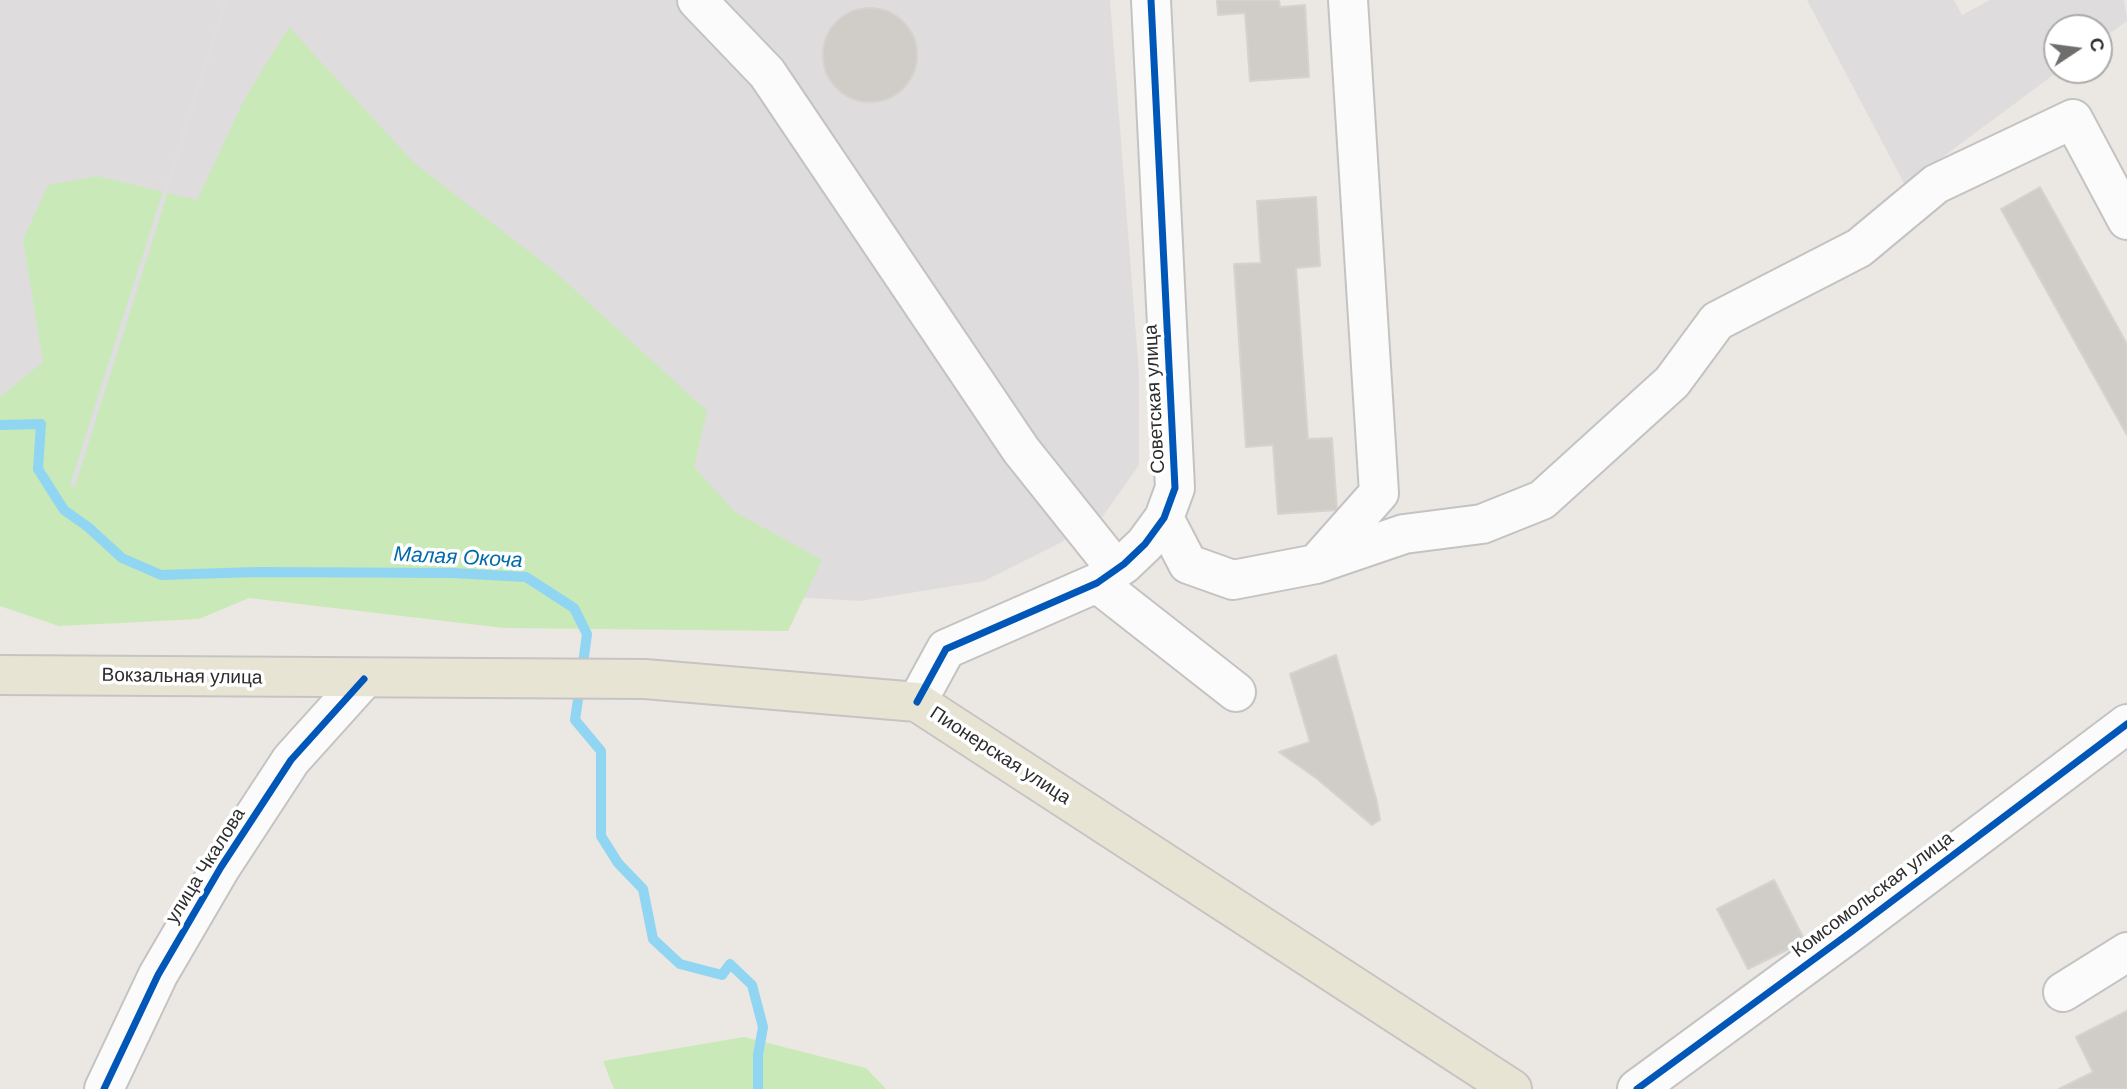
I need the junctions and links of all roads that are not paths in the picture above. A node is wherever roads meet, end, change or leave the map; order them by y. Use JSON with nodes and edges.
{"nodes":[{"id":1,"x":697,"y":0,"type":"edge"},
{"id":2,"x":1151,"y":0,"type":"edge"},
{"id":3,"x":1348,"y":0,"type":"edge"},
{"id":4,"x":2127,"y":220,"type":"edge"},
{"id":5,"x":1164,"y":518,"type":"junction"},
{"id":6,"x":1316,"y":564,"type":"junction"},
{"id":7,"x":1106,"y":576,"type":"junction"},
{"id":8,"x":0,"y":675,"type":"edge"},
{"id":9,"x":364,"y":678,"type":"junction"},
{"id":10,"x":1236,"y":692,"type":"dead end"},
{"id":11,"x":917,"y":702,"type":"junction"},
{"id":12,"x":2127,"y":724,"type":"edge"},
{"id":13,"x":2127,"y":952,"type":"edge"},
{"id":14,"x":2063,"y":992,"type":"dead end"},
{"id":15,"x":104,"y":1089,"type":"edge"},
{"id":16,"x":1512,"y":1089,"type":"edge"},
{"id":17,"x":1637,"y":1089,"type":"edge"}],
"edges":[{"from":1,"to":7,"type":"street"},
{"from":2,"to":5,"type":"street","name":"Советская улица"},
{"from":3,"to":6,"type":"street"},
{"from":4,"to":6,"type":"street"},
{"from":5,"to":6,"type":"street"},
{"from":5,"to":7,"type":"street","name":"Советская улица"},
{"from":7,"to":10,"type":"street"},
{"from":7,"to":11,"type":"street","name":"Советская улица"},
{"from":8,"to":9,"type":"main road","name":"Вокзальная улица"},
{"from":9,"to":11,"type":"main road","name":"Пионерская улица"},
{"from":9,"to":15,"type":"street","name":"улица Чкалова"},
{"from":11,"to":16,"type":"main road","name":"Пионерская улица"},
{"from":12,"to":17,"type":"street","name":"Комсомольская улица"},
{"from":13,"to":14,"type":"street"}]}
